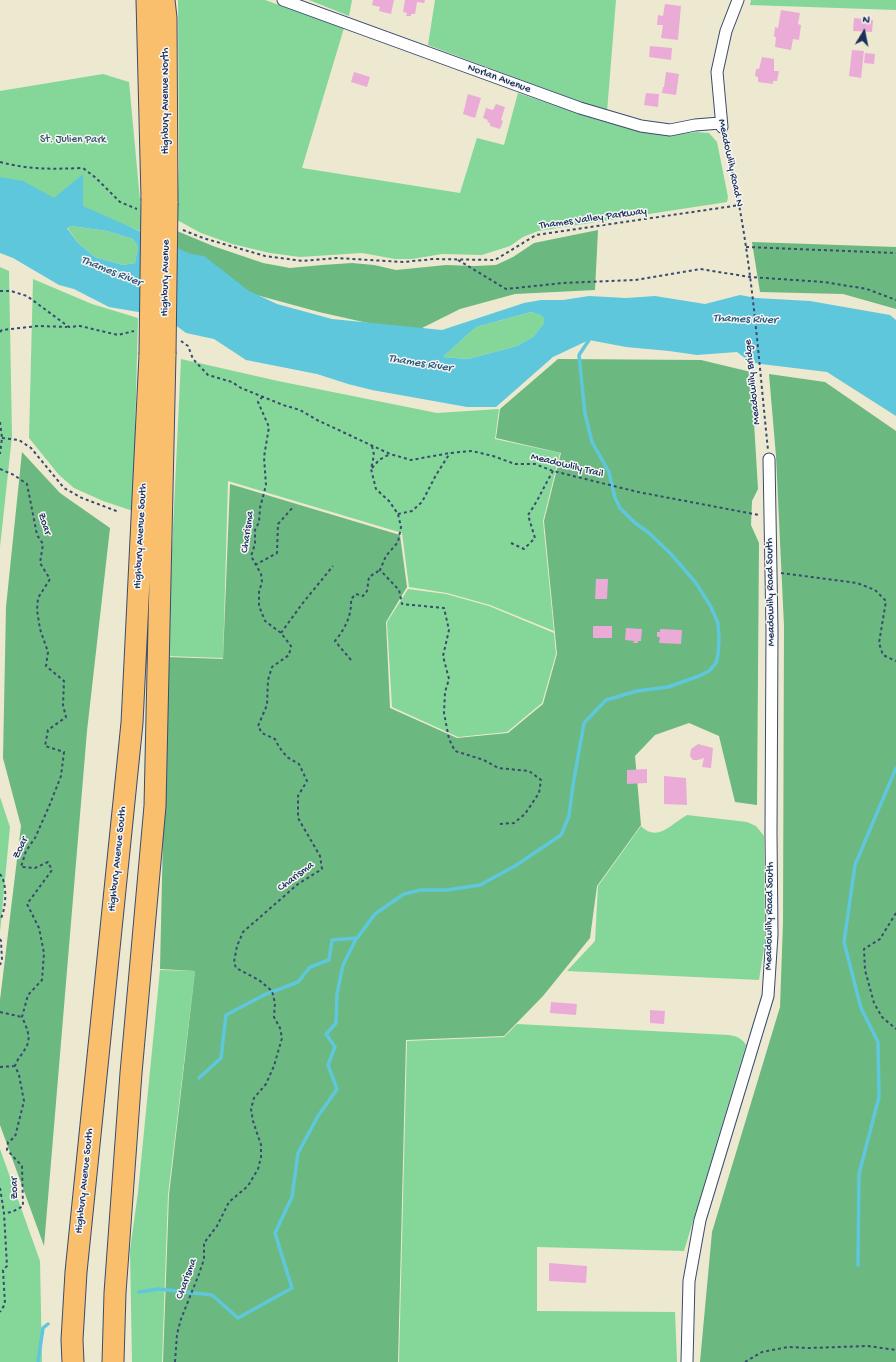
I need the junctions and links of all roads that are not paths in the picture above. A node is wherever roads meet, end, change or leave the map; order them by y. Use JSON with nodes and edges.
{"nodes":[{"id":1,"x":147,"y":0,"type":"edge"},
{"id":2,"x":164,"y":0,"type":"edge"},
{"id":3,"x":283,"y":0,"type":"edge"},
{"id":4,"x":738,"y":0,"type":"edge"},
{"id":5,"x":721,"y":125,"type":"joint"},
{"id":6,"x":153,"y":204,"type":"junction"},
{"id":7,"x":164,"y":350,"type":"junction"},
{"id":8,"x":769,"y":459,"type":"road end"},
{"id":9,"x":73,"y":1362,"type":"edge"},
{"id":10,"x":113,"y":1362,"type":"edge"},
{"id":11,"x":687,"y":1362,"type":"edge"}],
"edges":[{"from":1,"to":6,"type":"highway","name":"Highbury Avenue North"},
{"from":2,"to":6,"type":"highway","name":"Highbury Avenue North"},
{"from":3,"to":5,"type":"street","name":"Norlan Avenue"},
{"from":4,"to":5,"type":"street","name":"Meadowlily Road N"},
{"from":6,"to":7,"type":"highway","name":"Highbury Avenue","bridge":true},
{"from":7,"to":9,"type":"highway","name":"Highbury Avenue South"},
{"from":7,"to":10,"type":"highway","name":"Highbury Avenue South"},
{"from":8,"to":11,"type":"street","name":"Meadowlily Road South"}]}
